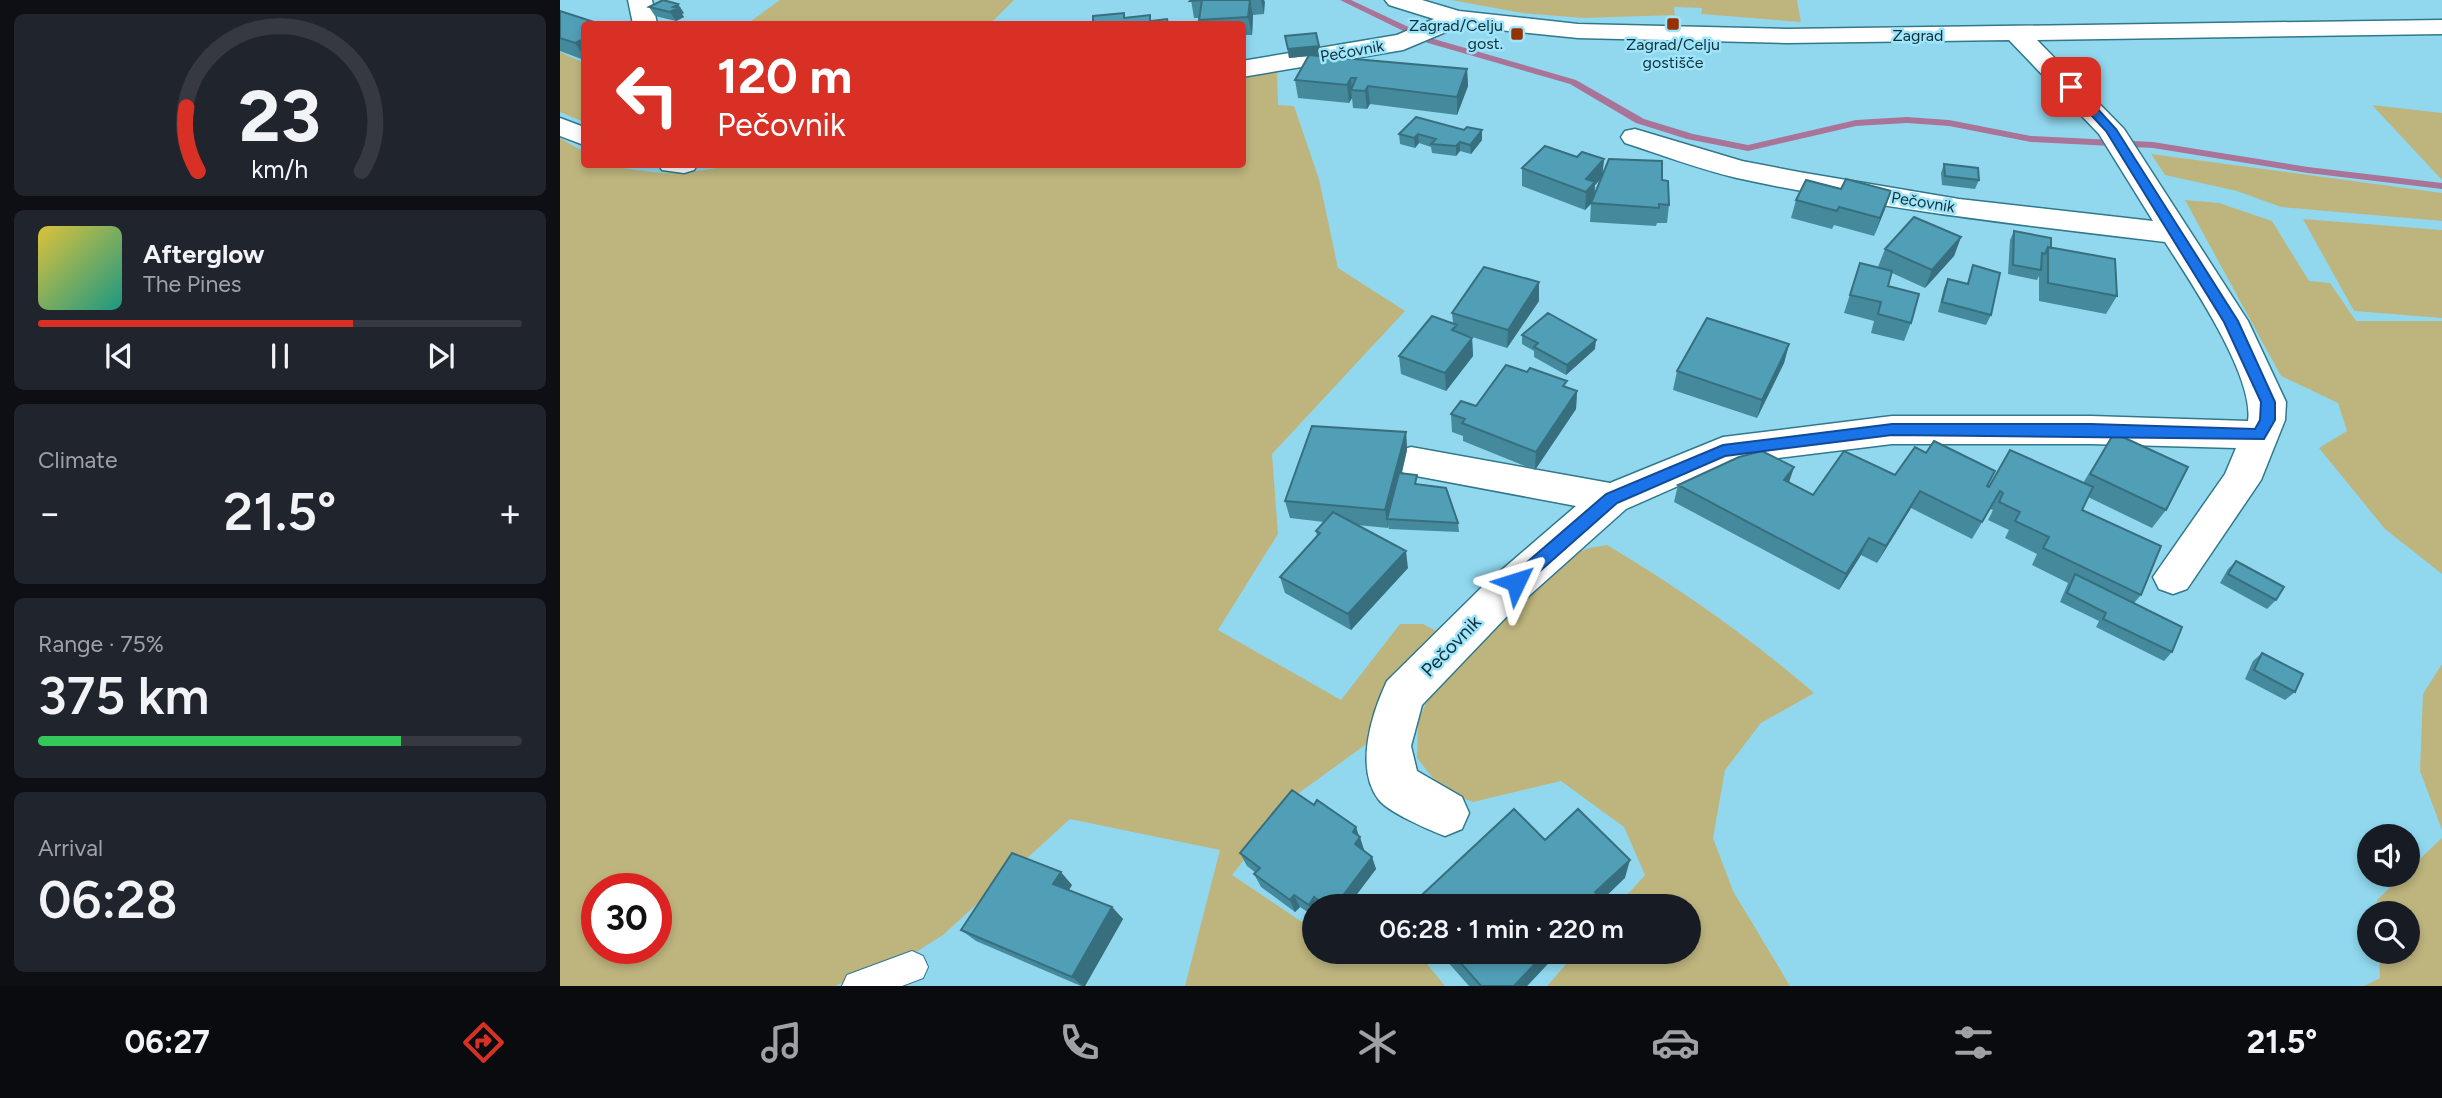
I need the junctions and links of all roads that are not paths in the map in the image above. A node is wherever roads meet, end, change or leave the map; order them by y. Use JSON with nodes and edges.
{"nodes":[{"id":1,"x":640,"y":0,"type":"edge"},
{"id":2,"x":1396,"y":0,"type":"edge"},
{"id":3,"x":1457,"y":18,"type":"junction"},
{"id":4,"x":644,"y":21,"type":"edge"},
{"id":5,"x":2442,"y":27,"type":"edge"},
{"id":6,"x":2018,"y":35,"type":"junction"},
{"id":7,"x":1246,"y":68,"type":"edge"},
{"id":8,"x":560,"y":126,"type":"edge"},
{"id":9,"x":581,"y":136,"type":"edge"},
{"id":10,"x":1635,"y":137,"type":"dead end"},
{"id":11,"x":2174,"y":233,"type":"junction"},
{"id":12,"x":2259,"y":435,"type":"junction"},
{"id":13,"x":1411,"y":461,"type":"dead end"},
{"id":14,"x":1612,"y":498,"type":"junction"},
{"id":15,"x":2173,"y":577,"type":"dead end"},
{"id":16,"x":1445,"y":813,"type":"dead end"},
{"id":17,"x":912,"y":967,"type":"dead end"},
{"id":18,"x":858,"y":986,"type":"edge"}],
"edges":[{"from":1,"to":4,"type":"street"},
{"from":2,"to":3,"type":"street","name":"Zagrad"},
{"from":3,"to":6,"type":"street","name":"Zagrad"},
{"from":3,"to":7,"type":"street","name":"Pečovnik"},
{"from":5,"to":6,"type":"street","name":"Zagrad"},
{"from":6,"to":11,"type":"street"},
{"from":8,"to":9,"type":"street"},
{"from":10,"to":11,"type":"street","name":"Pečovnik"},
{"from":11,"to":12,"type":"street"},
{"from":12,"to":14,"type":"street","name":"Pečovnik"},
{"from":12,"to":15,"type":"street"},
{"from":13,"to":14,"type":"street"},
{"from":14,"to":16,"type":"street","name":"Pečovnik"},
{"from":17,"to":18,"type":"lane"}]}
